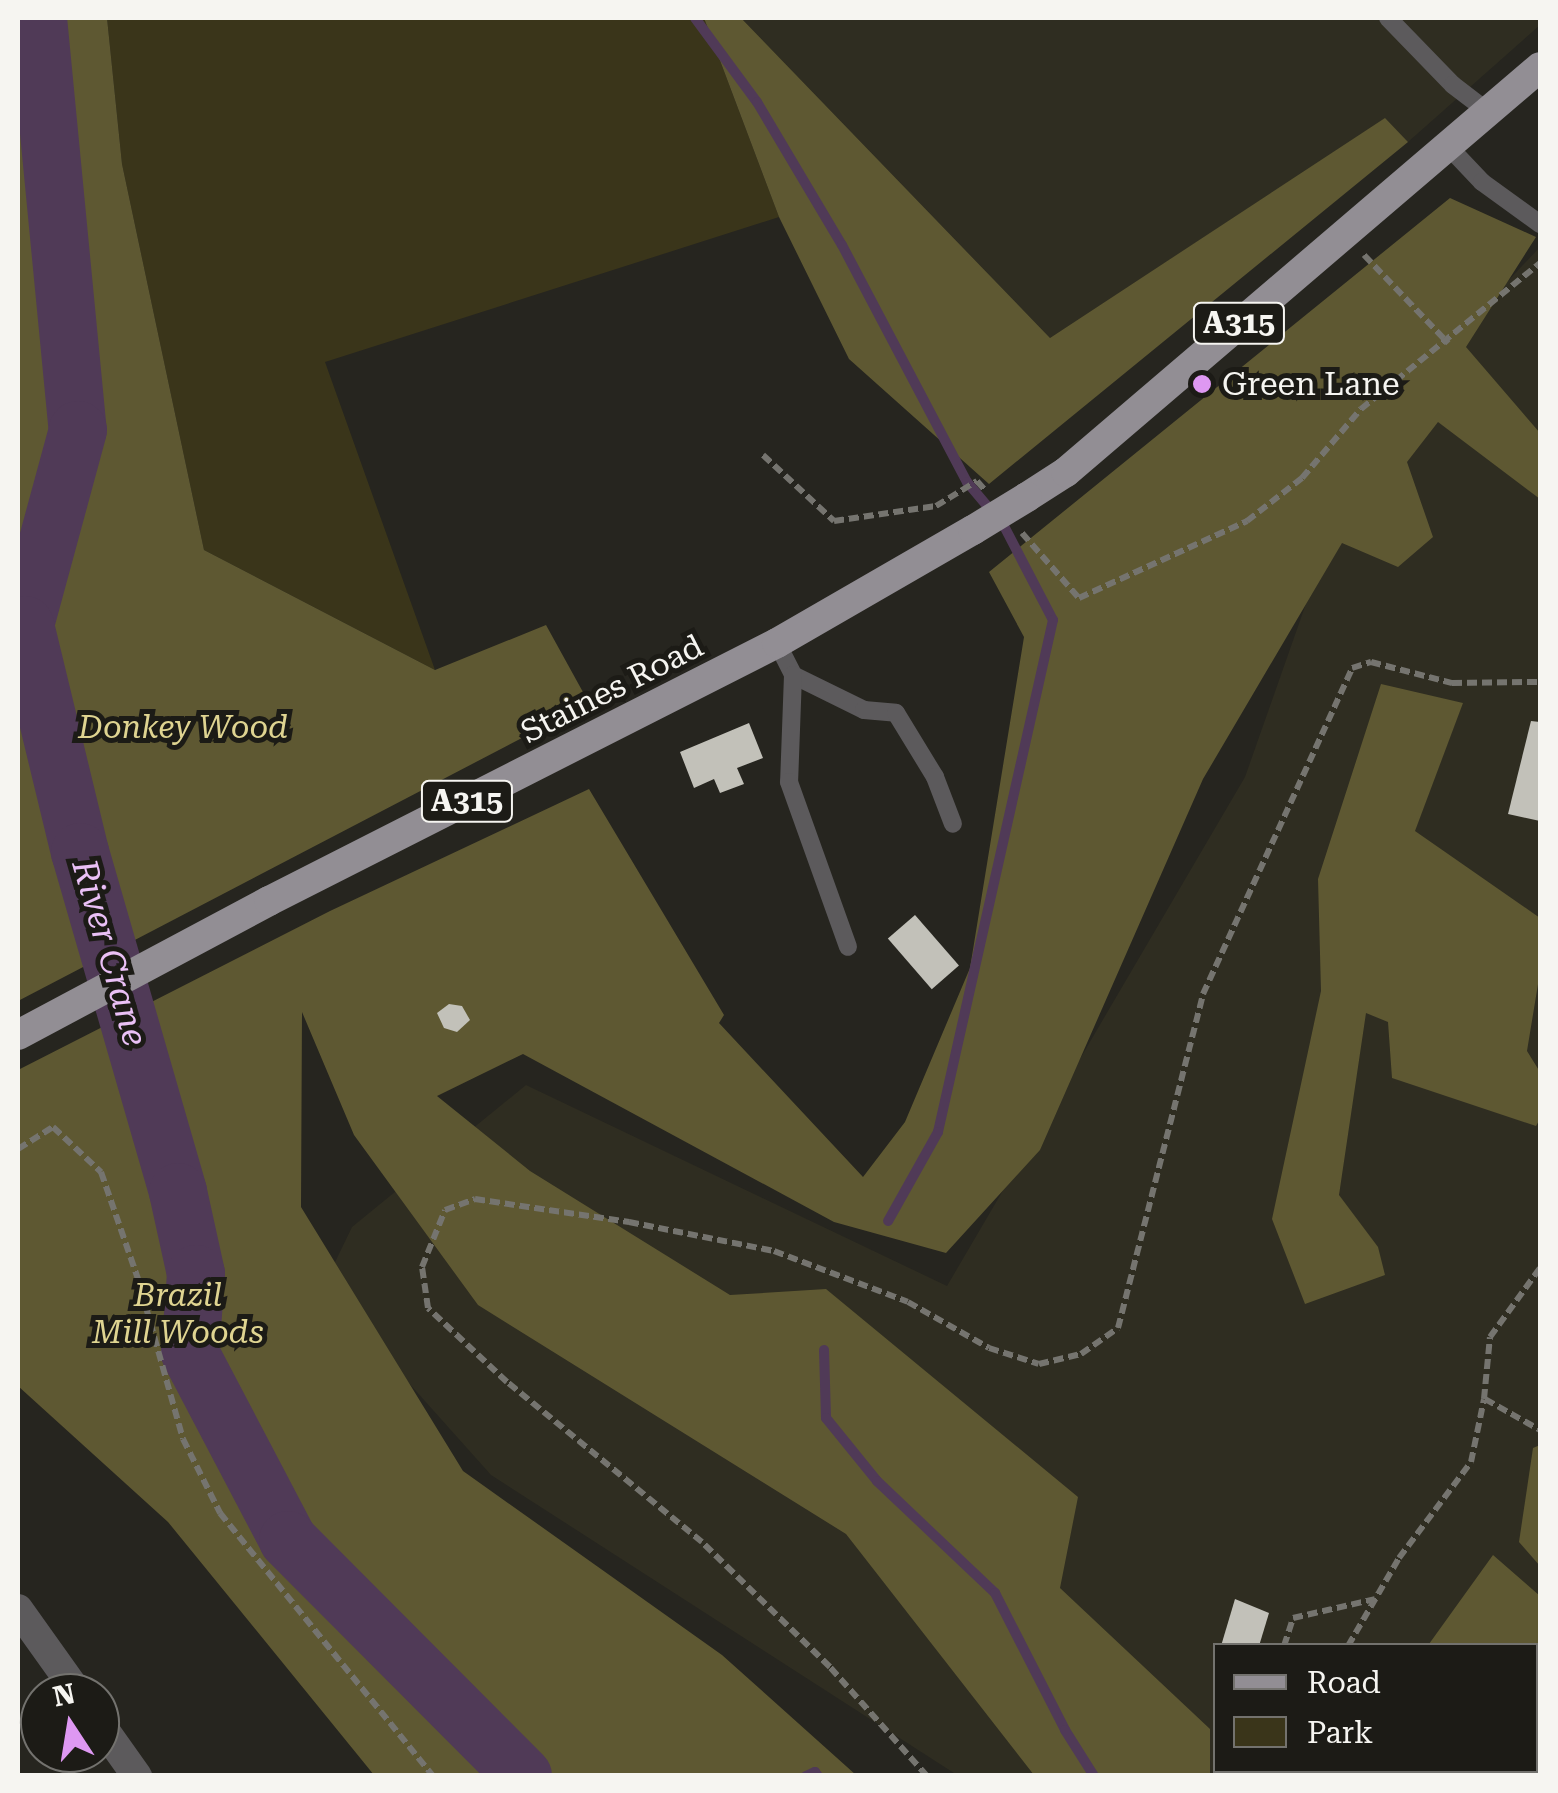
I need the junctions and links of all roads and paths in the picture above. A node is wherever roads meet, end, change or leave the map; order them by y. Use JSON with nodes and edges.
{"nodes":[{"id":1,"x":1388,"y":18,"type":"edge"},
{"id":2,"x":1540,"y":67,"type":"edge"},
{"id":3,"x":1487,"y":111,"type":"junction"},
{"id":4,"x":1447,"y":144,"type":"junction"},
{"id":5,"x":1540,"y":224,"type":"edge"},
{"id":6,"x":1344,"y":232,"type":"junction"},
{"id":7,"x":1540,"y":263,"type":"edge"},
{"id":8,"x":1448,"y":343,"type":"junction"},
{"id":9,"x":763,"y":455,"type":"dead end"},
{"id":10,"x":977,"y":481,"type":"dead end"},
{"id":11,"x":1020,"y":531,"type":"dead end"},
{"id":12,"x":777,"y":643,"type":"junction"},
{"id":13,"x":793,"y":675,"type":"junction"},
{"id":14,"x":1540,"y":682,"type":"edge"},
{"id":15,"x":953,"y":824,"type":"dead end"},
{"id":16,"x":848,"y":947,"type":"dead end"},
{"id":17,"x":18,"y":1035,"type":"edge"},
{"id":18,"x":18,"y":1148,"type":"edge"},
{"id":19,"x":1540,"y":1268,"type":"edge"},
{"id":20,"x":1484,"y":1399,"type":"junction"},
{"id":21,"x":1540,"y":1430,"type":"edge"},
{"id":22,"x":1375,"y":1599,"type":"junction"},
{"id":23,"x":18,"y":1609,"type":"edge"},
{"id":24,"x":1285,"y":1643,"type":"edge"},
{"id":25,"x":1350,"y":1643,"type":"edge"},
{"id":26,"x":64,"y":1673,"type":"edge"},
{"id":27,"x":120,"y":1752,"type":"edge"},
{"id":28,"x":137,"y":1776,"type":"edge"},
{"id":29,"x":433,"y":1776,"type":"edge"},
{"id":30,"x":927,"y":1776,"type":"edge"}],
"edges":[{"from":1,"to":3,"type":"lane"},
{"from":2,"to":3,"type":"main road","number":"A315"},
{"from":3,"to":4,"type":"main road","number":"A315"},
{"from":4,"to":5,"type":"lane"},
{"from":4,"to":6,"type":"main road","number":"A315"},
{"from":6,"to":8,"type":"path"},
{"from":6,"to":12,"type":"main road","number":"A315","bridge":true},
{"from":7,"to":8,"type":"path"},
{"from":8,"to":11,"type":"path"},
{"from":9,"to":10,"type":"path"},
{"from":12,"to":13,"type":"lane"},
{"from":12,"to":17,"type":"main road","name":"Staines Road","number":"A315"},
{"from":13,"to":15,"type":"lane"},
{"from":13,"to":16,"type":"lane"},
{"from":14,"to":30,"type":"path"},
{"from":18,"to":29,"type":"path"},
{"from":19,"to":20,"type":"path"},
{"from":20,"to":21,"type":"path"},
{"from":20,"to":22,"type":"path"},
{"from":22,"to":24,"type":"path"},
{"from":22,"to":25,"type":"path"},
{"from":23,"to":26,"type":"street"},
{"from":27,"to":28,"type":"street"}]}
